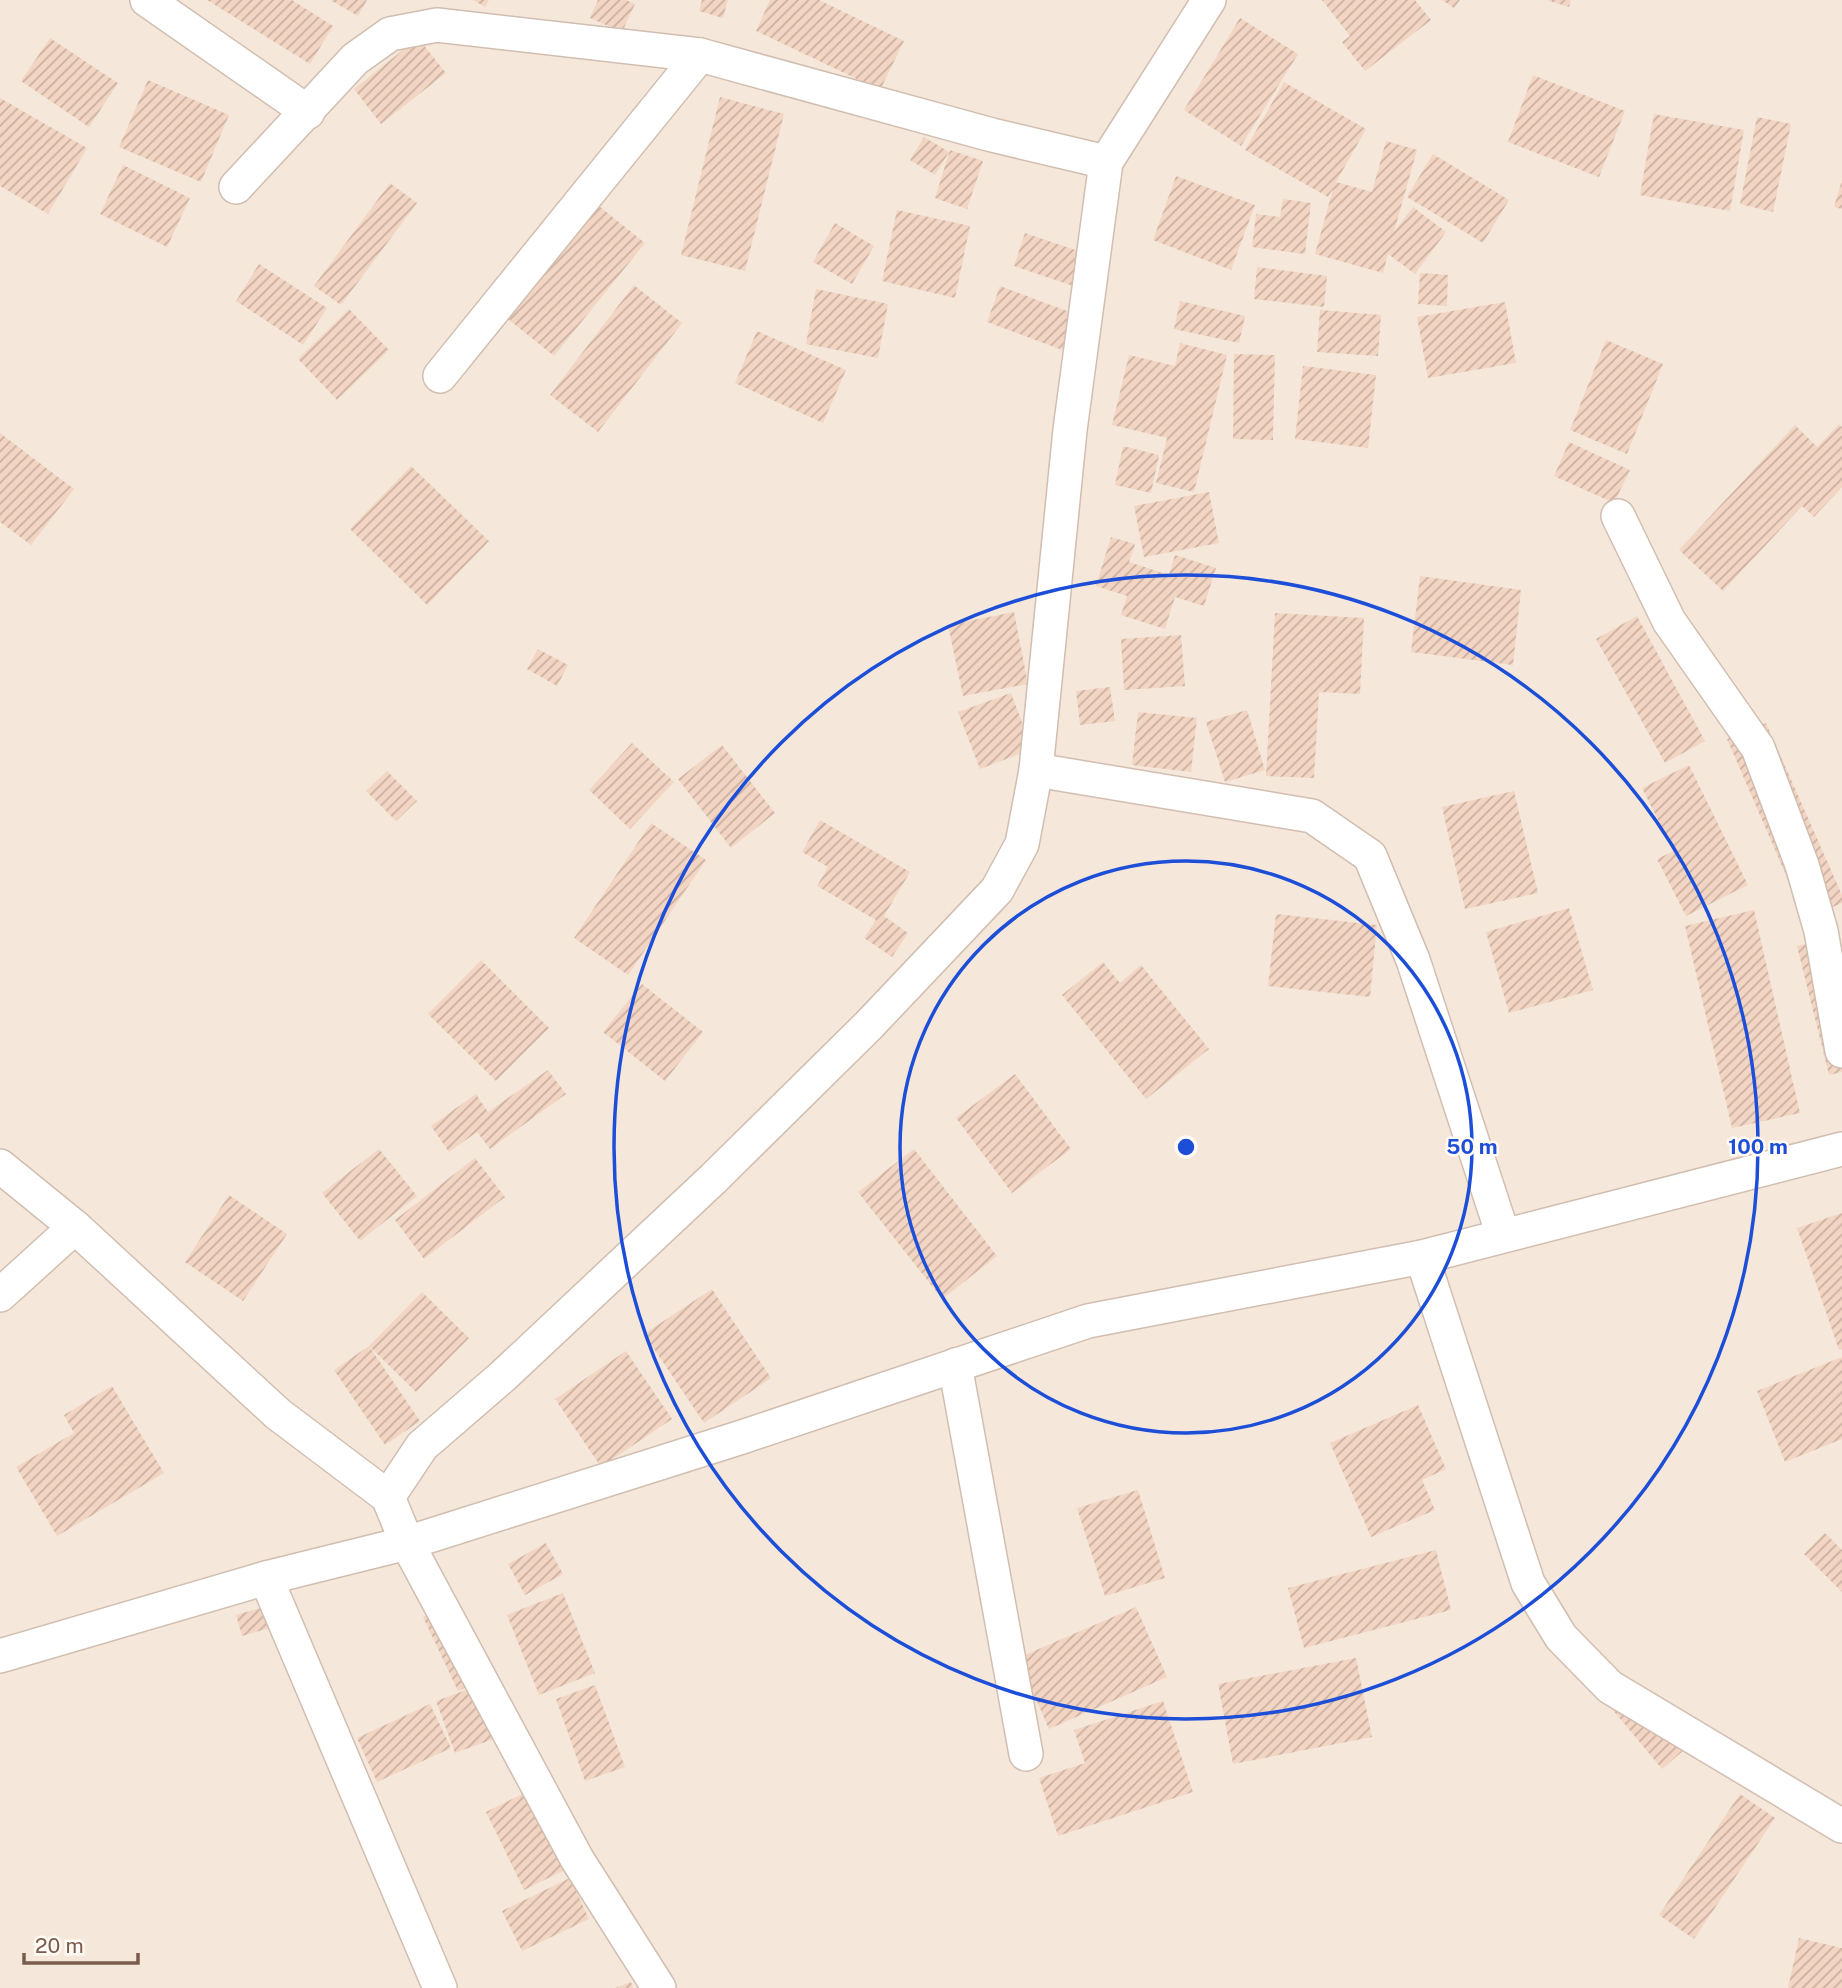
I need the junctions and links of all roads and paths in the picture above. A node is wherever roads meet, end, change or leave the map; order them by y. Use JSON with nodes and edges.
{"nodes":[{"id":1,"x":147,"y":0,"type":"edge"},
{"id":2,"x":1209,"y":0,"type":"edge"},
{"id":3,"x":700,"y":55,"type":"junction"},
{"id":4,"x":308,"y":112,"type":"junction"},
{"id":5,"x":1106,"y":162,"type":"junction"},
{"id":6,"x":236,"y":187,"type":"dead end"},
{"id":7,"x":440,"y":376,"type":"dead end"},
{"id":8,"x":1618,"y":516,"type":"dead end"},
{"id":9,"x":1036,"y":770,"type":"junction"},
{"id":10,"x":1842,"y":1051,"type":"edge"},
{"id":11,"x":1842,"y":1150,"type":"edge"},
{"id":12,"x":0,"y":1166,"type":"edge"},
{"id":13,"x":75,"y":1227,"type":"junction"},
{"id":14,"x":1503,"y":1235,"type":"junction"},
{"id":15,"x":1422,"y":1257,"type":"junction"},
{"id":16,"x":0,"y":1295,"type":"edge"},
{"id":17,"x":955,"y":1366,"type":"junction"},
{"id":18,"x":388,"y":1497,"type":"junction"},
{"id":19,"x":407,"y":1543,"type":"junction"},
{"id":20,"x":266,"y":1578,"type":"junction"},
{"id":21,"x":0,"y":1656,"type":"edge"},
{"id":22,"x":1026,"y":1754,"type":"dead end"},
{"id":23,"x":1842,"y":1826,"type":"edge"},
{"id":24,"x":440,"y":1988,"type":"edge"},
{"id":25,"x":659,"y":1988,"type":"edge"}],
"edges":[{"from":1,"to":4,"type":"street"},
{"from":2,"to":5,"type":"street"},
{"from":3,"to":4,"type":"street"},
{"from":3,"to":5,"type":"street"},
{"from":3,"to":7,"type":"street"},
{"from":4,"to":6,"type":"street"},
{"from":5,"to":9,"type":"street"},
{"from":8,"to":10,"type":"street"},
{"from":9,"to":14,"type":"street"},
{"from":9,"to":18,"type":"street"},
{"from":11,"to":14,"type":"street"},
{"from":12,"to":13,"type":"street"},
{"from":13,"to":16,"type":"street"},
{"from":13,"to":18,"type":"street"},
{"from":14,"to":15,"type":"street"},
{"from":15,"to":17,"type":"street"},
{"from":15,"to":23,"type":"street"},
{"from":17,"to":19,"type":"street"},
{"from":17,"to":22,"type":"street"},
{"from":18,"to":19,"type":"street"},
{"from":19,"to":20,"type":"street"},
{"from":19,"to":25,"type":"street"},
{"from":20,"to":21,"type":"street"},
{"from":20,"to":24,"type":"street"}]}
